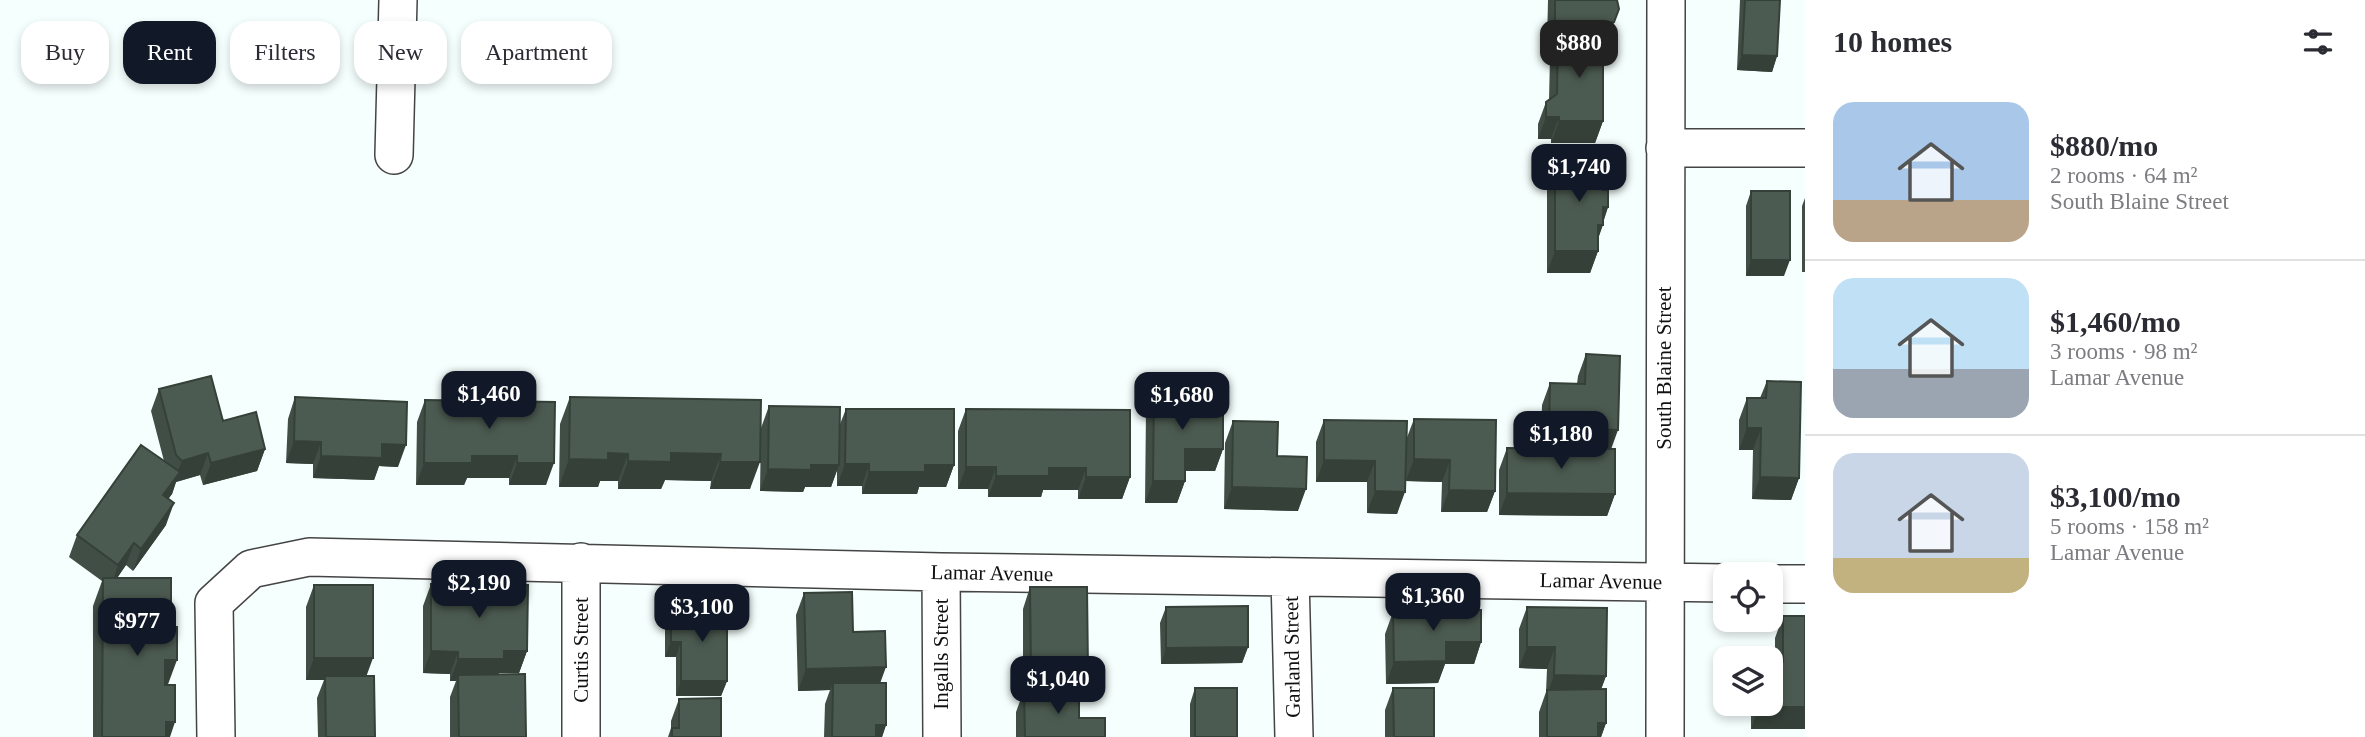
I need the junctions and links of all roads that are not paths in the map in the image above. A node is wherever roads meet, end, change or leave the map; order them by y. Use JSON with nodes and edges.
{"nodes":[{"id":1,"x":398,"y":0,"type":"edge"},
{"id":2,"x":1666,"y":0,"type":"edge"},
{"id":3,"x":1665,"y":148,"type":"junction"},
{"id":4,"x":1805,"y":148,"type":"edge"},
{"id":5,"x":394,"y":155,"type":"dead end"},
{"id":6,"x":582,"y":562,"type":"junction"},
{"id":7,"x":941,"y":572,"type":"junction"},
{"id":8,"x":1290,"y":577,"type":"junction"},
{"id":9,"x":1665,"y":582,"type":"junction"},
{"id":10,"x":1713,"y":583,"type":"edge"},
{"id":11,"x":1783,"y":584,"type":"edge"},
{"id":12,"x":1805,"y":584,"type":"edge"},
{"id":13,"x":216,"y":737,"type":"edge"},
{"id":14,"x":581,"y":737,"type":"edge"},
{"id":15,"x":942,"y":737,"type":"edge"},
{"id":16,"x":1294,"y":737,"type":"edge"},
{"id":17,"x":1665,"y":737,"type":"edge"}],
"edges":[{"from":1,"to":5,"type":"street"},
{"from":2,"to":3,"type":"street","name":"South Blaine Street"},
{"from":3,"to":4,"type":"street"},
{"from":3,"to":9,"type":"street","name":"South Blaine Street"},
{"from":6,"to":7,"type":"street","name":"Lamar Avenue"},
{"from":6,"to":13,"type":"street","name":"Lamar Avenue"},
{"from":6,"to":14,"type":"street","name":"Curtis Street"},
{"from":7,"to":8,"type":"street","name":"Lamar Avenue"},
{"from":7,"to":15,"type":"street","name":"Ingalls Street"},
{"from":8,"to":9,"type":"street","name":"Lamar Avenue"},
{"from":8,"to":16,"type":"street","name":"Garland Street"},
{"from":9,"to":10,"type":"street","name":"Lamar Avenue"},
{"from":9,"to":17,"type":"street","name":"South Blaine Street"},
{"from":11,"to":12,"type":"street"}]}
